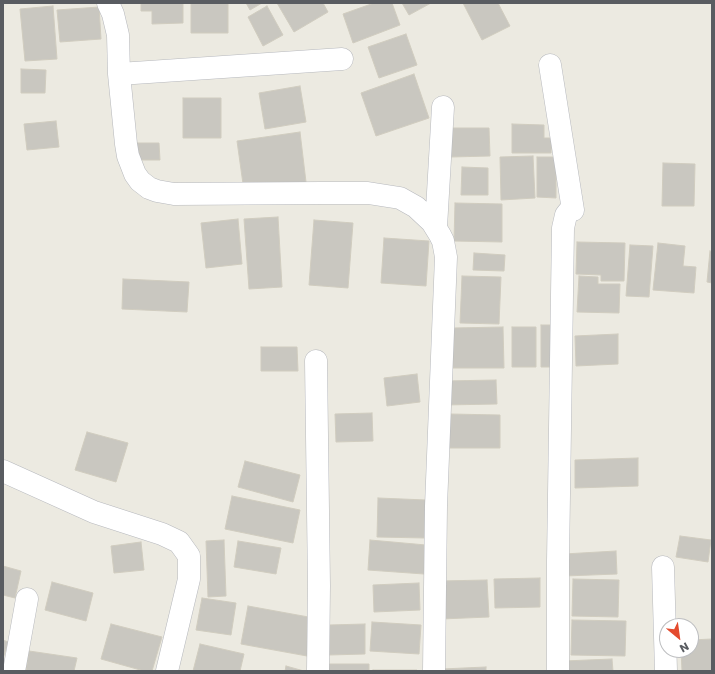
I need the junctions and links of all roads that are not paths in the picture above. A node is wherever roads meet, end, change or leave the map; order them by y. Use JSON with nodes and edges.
{"nodes":[{"id":1,"x":108,"y":3,"type":"edge"},
{"id":2,"x":342,"y":59,"type":"dead end"},
{"id":3,"x":550,"y":65,"type":"dead end"},
{"id":4,"x":119,"y":74,"type":"junction"},
{"id":5,"x":443,"y":107,"type":"dead end"},
{"id":6,"x":436,"y":227,"type":"junction"},
{"id":7,"x":316,"y":361,"type":"dead end"},
{"id":8,"x":3,"y":471,"type":"edge"},
{"id":9,"x":663,"y":567,"type":"dead end"},
{"id":10,"x":27,"y":599,"type":"dead end"},
{"id":11,"x":14,"y":671,"type":"edge"},
{"id":12,"x":167,"y":671,"type":"edge"},
{"id":13,"x":318,"y":671,"type":"edge"},
{"id":14,"x":434,"y":671,"type":"edge"},
{"id":15,"x":558,"y":671,"type":"edge"},
{"id":16,"x":666,"y":671,"type":"edge"}],
"edges":[{"from":1,"to":4,"type":"street"},
{"from":2,"to":4,"type":"street"},
{"from":3,"to":15,"type":"street"},
{"from":4,"to":6,"type":"street"},
{"from":5,"to":6,"type":"street"},
{"from":6,"to":14,"type":"street"},
{"from":7,"to":13,"type":"street"},
{"from":8,"to":12,"type":"street"},
{"from":9,"to":16,"type":"street"},
{"from":10,"to":11,"type":"street"}]}
